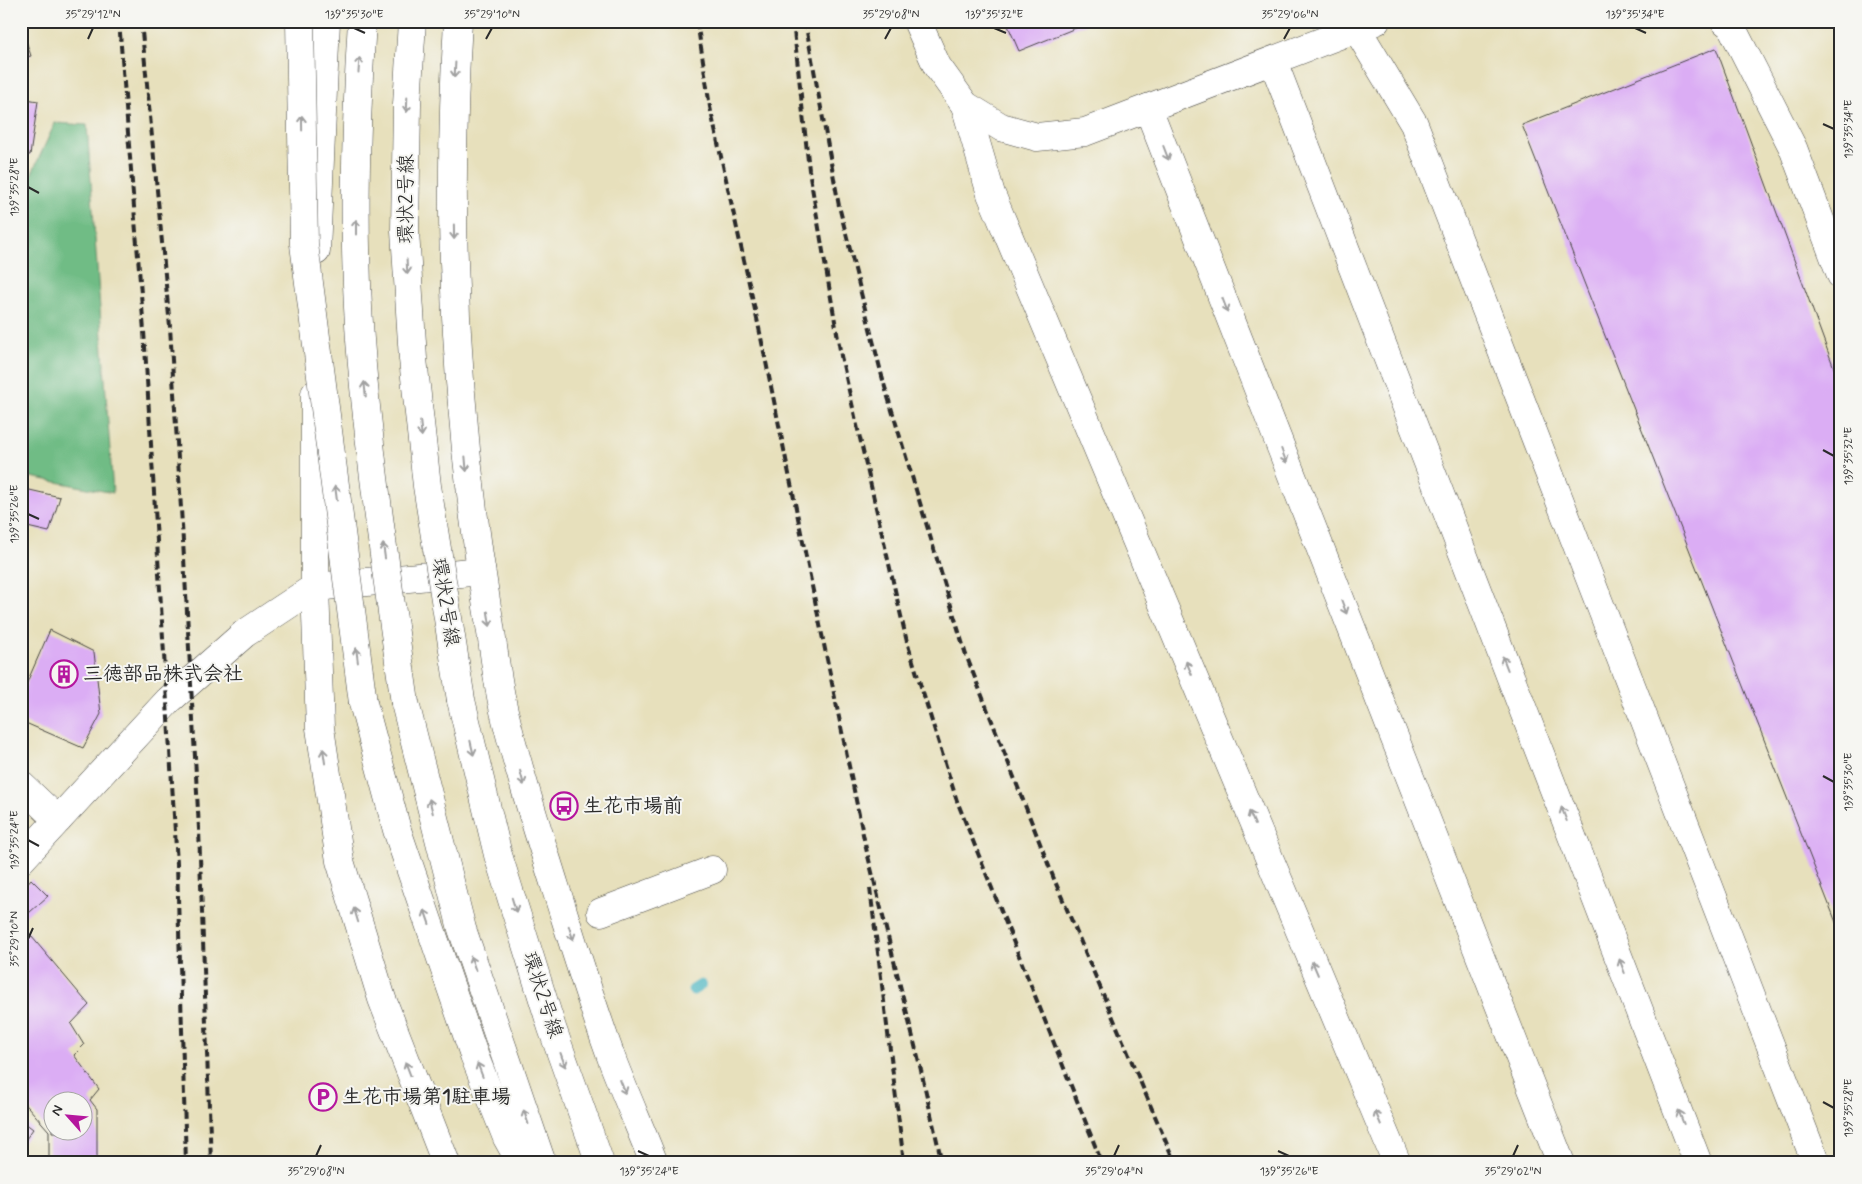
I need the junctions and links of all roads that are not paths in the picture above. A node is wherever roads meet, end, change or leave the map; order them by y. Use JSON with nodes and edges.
{"nodes":[{"id":1,"x":300,"y":21,"type":"edge"},
{"id":2,"x":326,"y":21,"type":"edge"},
{"id":3,"x":362,"y":21,"type":"edge"},
{"id":4,"x":412,"y":21,"type":"edge"},
{"id":5,"x":458,"y":21,"type":"edge"},
{"id":6,"x":917,"y":21,"type":"edge"},
{"id":7,"x":1725,"y":21,"type":"edge"},
{"id":8,"x":1366,"y":25,"type":"edge"},
{"id":9,"x":1273,"y":61,"type":"junction"},
{"id":10,"x":965,"y":105,"type":"junction"},
{"id":11,"x":1148,"y":108,"type":"junction"},
{"id":12,"x":1841,"y":275,"type":"edge"},
{"id":13,"x":481,"y":571,"type":"junction"},
{"id":14,"x":315,"y":586,"type":"junction"},
{"id":15,"x":21,"y":785,"type":"edge"},
{"id":16,"x":58,"y":820,"type":"junction"},
{"id":17,"x":21,"y":860,"type":"edge"},
{"id":18,"x":712,"y":870,"type":"dead end"},
{"id":19,"x":601,"y":912,"type":"dead end"},
{"id":20,"x":446,"y":1163,"type":"edge"},
{"id":21,"x":520,"y":1163,"type":"edge"},
{"id":22,"x":542,"y":1163,"type":"edge"},
{"id":23,"x":600,"y":1163,"type":"edge"},
{"id":24,"x":654,"y":1163,"type":"edge"},
{"id":25,"x":1397,"y":1163,"type":"edge"},
{"id":26,"x":1560,"y":1163,"type":"edge"},
{"id":27,"x":1698,"y":1163,"type":"edge"},
{"id":28,"x":1816,"y":1163,"type":"edge"}],
"edges":[{"from":21,"to":1,"type":"main road","one_way":true,"bridge":true},
{"from":2,"to":14,"type":"main road"},
{"from":22,"to":3,"type":"main road","one_way":true,"bridge":true},
{"from":4,"to":23,"type":"main road","name":"環状2号線","one_way":true,"bridge":true},
{"from":5,"to":13,"type":"main road","one_way":true},
{"from":6,"to":10,"type":"main road"},
{"from":7,"to":12,"type":"main road"},
{"from":8,"to":9,"type":"main road"},
{"from":8,"to":28,"type":"main road"},
{"from":9,"to":11,"type":"main road"},
{"from":27,"to":9,"type":"main road","one_way":true},
{"from":10,"to":11,"type":"main road"},
{"from":25,"to":10,"type":"main road","one_way":true},
{"from":11,"to":26,"type":"main road","one_way":true},
{"from":13,"to":14,"type":"main road"},
{"from":13,"to":24,"type":"main road","one_way":true},
{"from":14,"to":16,"type":"main road"},
{"from":20,"to":14,"type":"main road","one_way":true},
{"from":15,"to":16,"type":"main road"},
{"from":16,"to":17,"type":"main road"},
{"from":18,"to":19,"type":"main road"}]}
